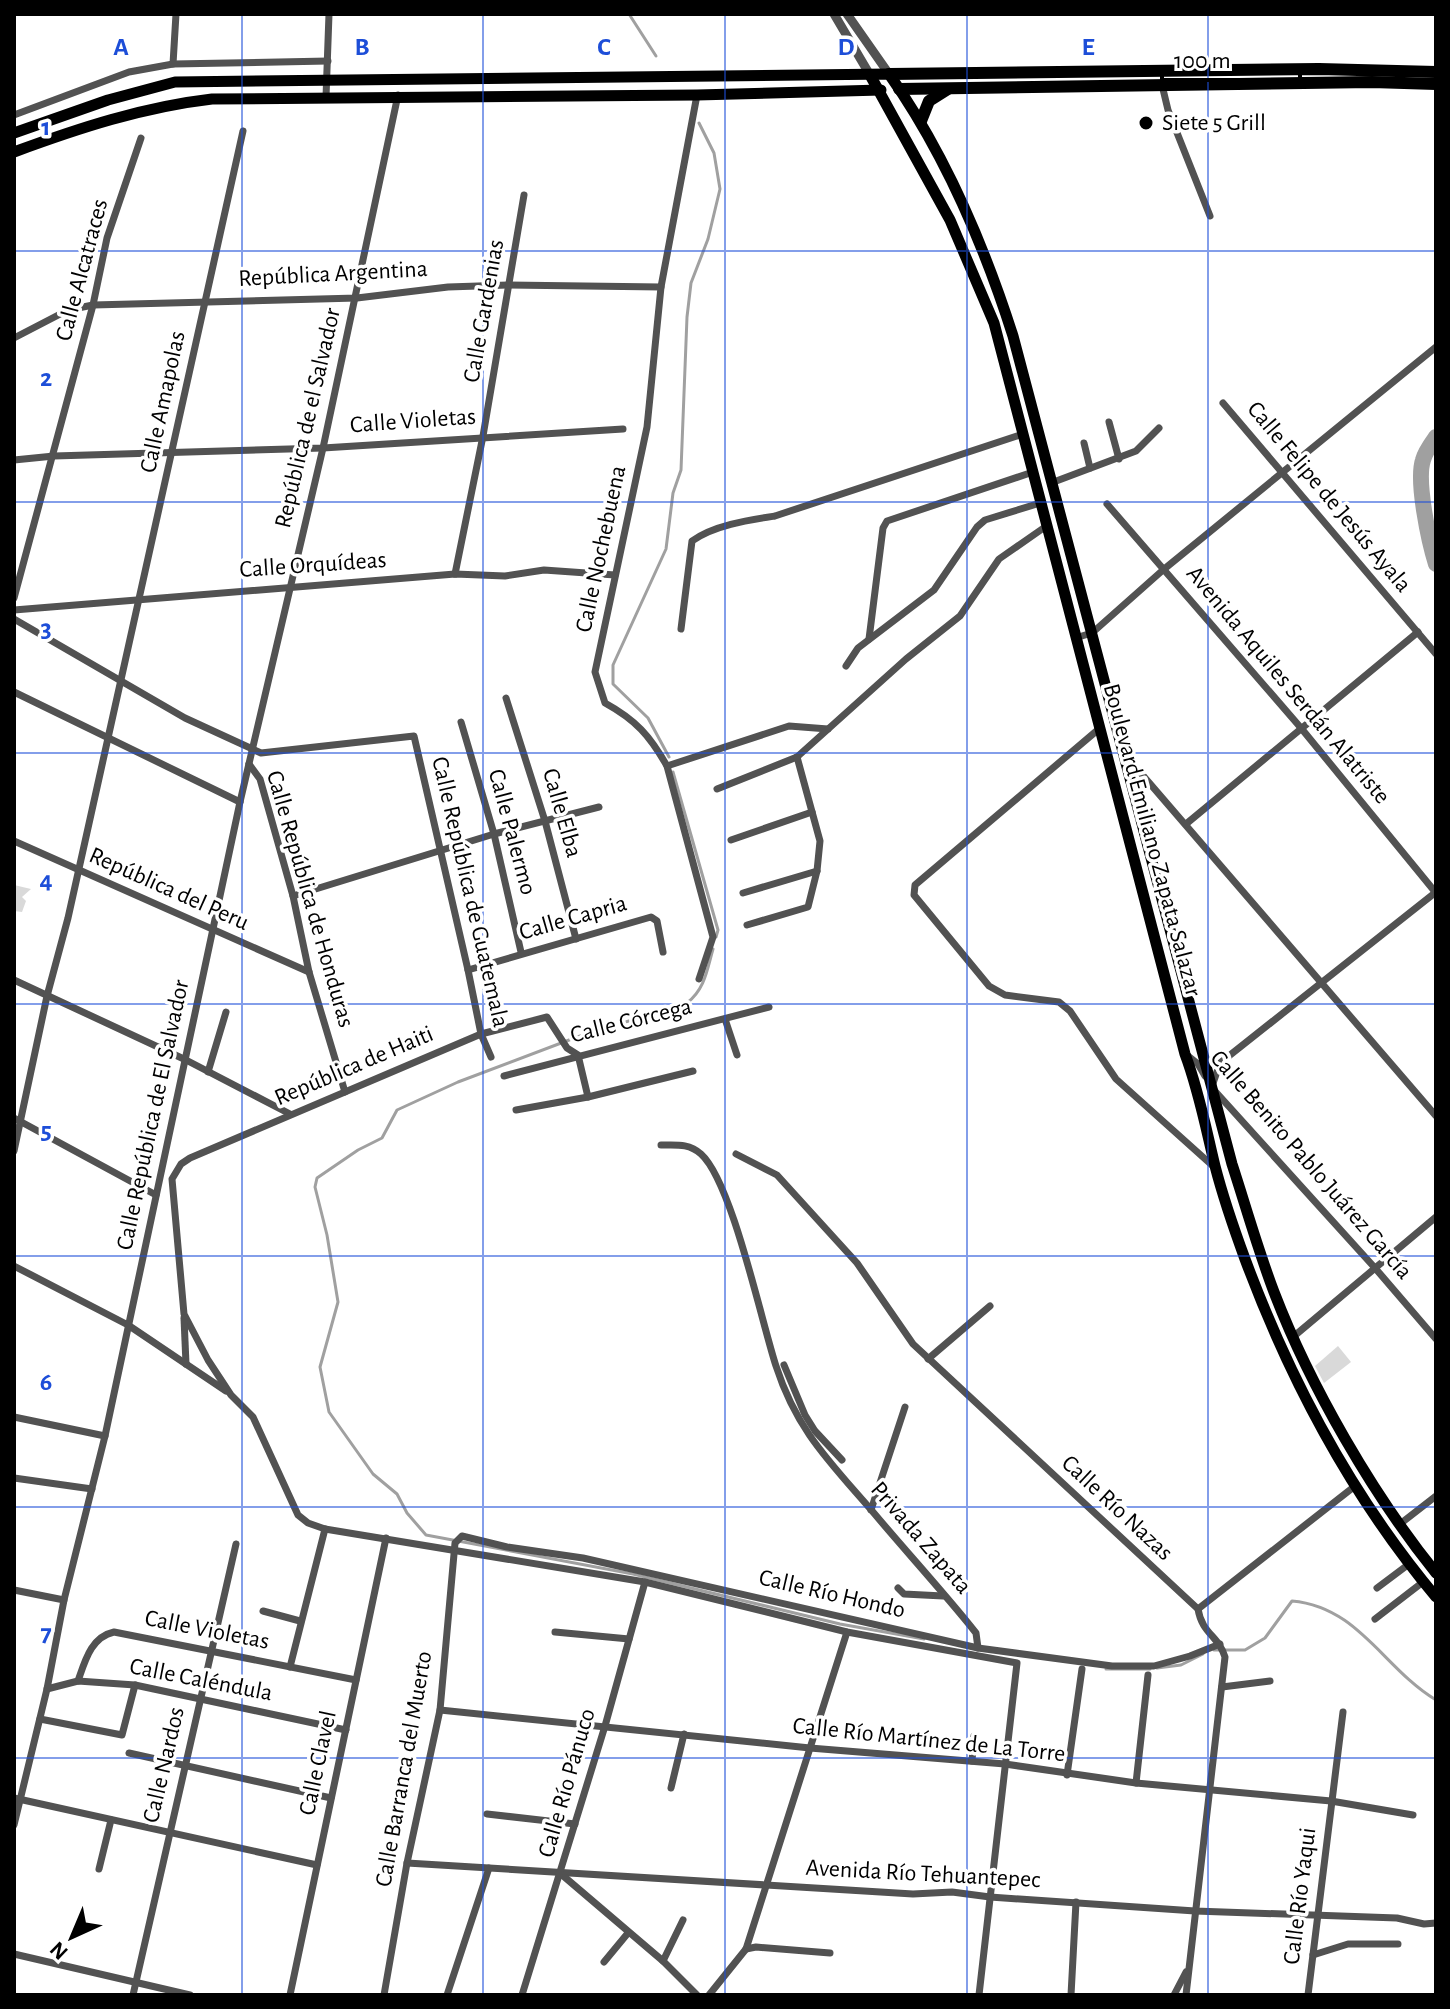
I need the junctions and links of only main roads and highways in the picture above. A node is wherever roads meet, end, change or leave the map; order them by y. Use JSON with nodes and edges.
{"nodes":[{"id":1,"x":1436,"y":72,"type":"edge"},
{"id":2,"x":889,"y":74,"type":"junction"},
{"id":3,"x":870,"y":75,"type":"junction"},
{"id":4,"x":1436,"y":84,"type":"edge"},
{"id":5,"x":950,"y":88,"type":"junction"},
{"id":6,"x":899,"y":89,"type":"junction"},
{"id":7,"x":879,"y":91,"type":"junction"},
{"id":8,"x":922,"y":125,"type":"junction"},
{"id":9,"x":14,"y":133,"type":"edge"},
{"id":10,"x":906,"y":139,"type":"junction"},
{"id":11,"x":14,"y":152,"type":"edge"},
{"id":12,"x":1216,"y":1101,"type":"junction"},
{"id":13,"x":1200,"y":1102,"type":"junction"},
{"id":14,"x":1436,"y":1573,"type":"edge"},
{"id":15,"x":1436,"y":1597,"type":"edge"}],
"edges":[{"from":1,"to":2,"type":"highway"},
{"from":2,"to":3,"type":"main road"},
{"from":2,"to":6,"type":"main road","name":"Boulevard Emiliano Zapata Salazar"},
{"from":3,"to":7,"type":"main road","name":"Boulevard Emiliano Zapata Salazar"},
{"from":3,"to":9,"type":"main road"},
{"from":4,"to":5,"type":"highway"},
{"from":5,"to":6,"type":"highway"},
{"from":5,"to":8,"type":"highway"},
{"from":6,"to":7,"type":"main road"},
{"from":6,"to":8,"type":"main road","name":"Boulevard Emiliano Zapata Salazar"},
{"from":7,"to":10,"type":"main road","name":"Boulevard Emiliano Zapata Salazar"},
{"from":7,"to":11,"type":"main road"},
{"from":8,"to":10,"type":"main road"},
{"from":8,"to":12,"type":"main road","name":"Boulevard Emiliano Zapata Salazar"},
{"from":10,"to":13,"type":"main road","name":"Boulevard Emiliano Zapata Salazar"},
{"from":12,"to":13,"type":"main road"},
{"from":12,"to":14,"type":"main road","name":"Boulevard Emiliano Zapata Salazar"},
{"from":13,"to":15,"type":"main road","name":"Boulevard Emiliano Zapata Salazar"}]}
